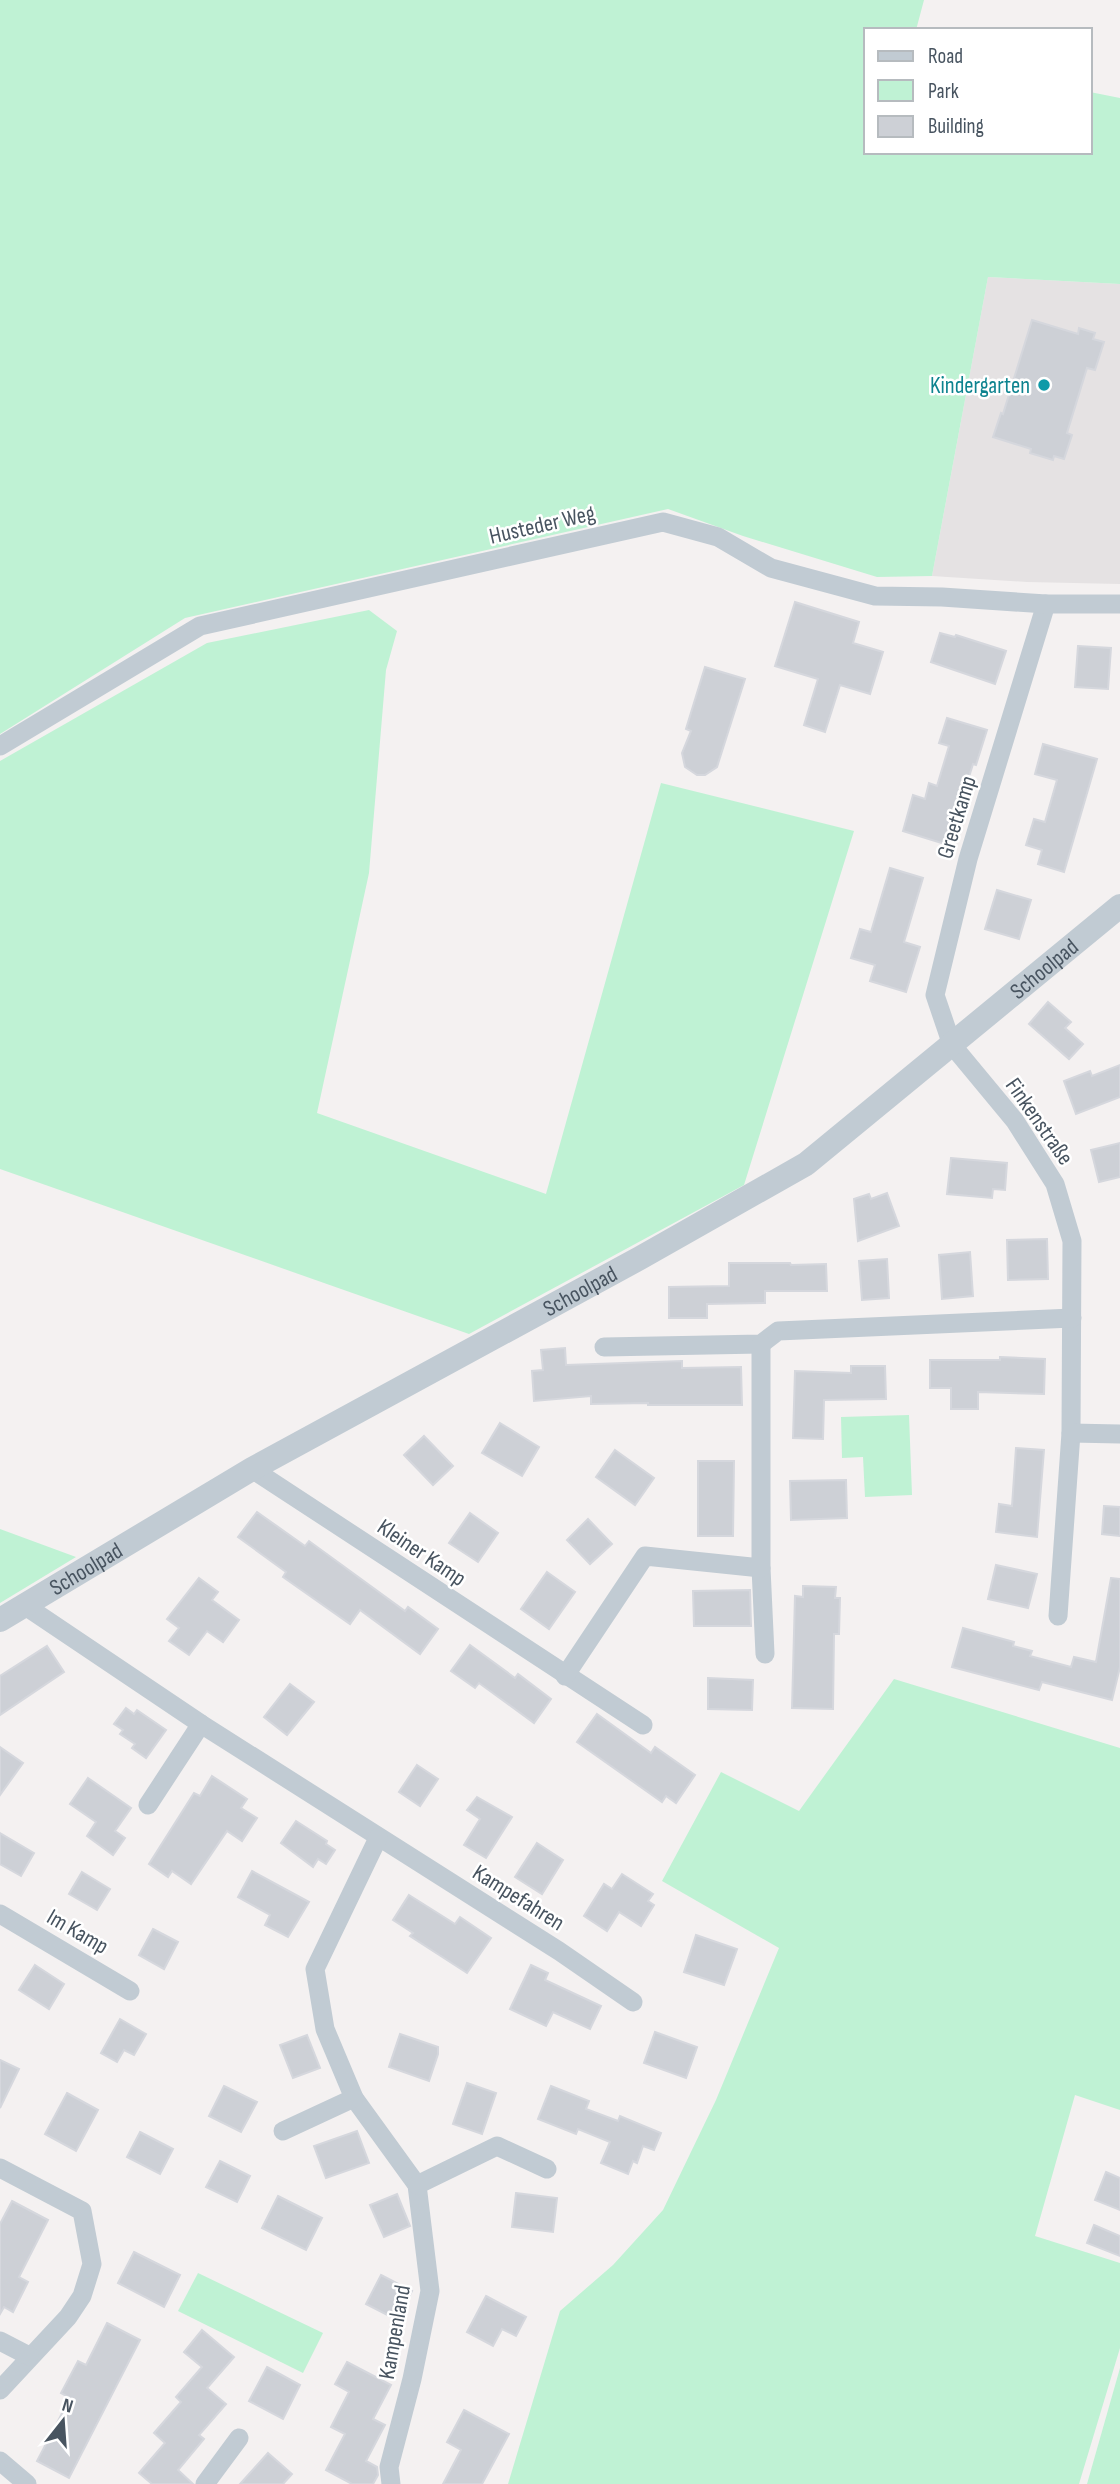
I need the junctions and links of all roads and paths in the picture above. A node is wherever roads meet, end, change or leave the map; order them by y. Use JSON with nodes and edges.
{"nodes":[{"id":1,"x":1046,"y":604,"type":"junction"},
{"id":2,"x":1120,"y":604,"type":"edge"},
{"id":3,"x":0,"y":746,"type":"edge"},
{"id":4,"x":1120,"y":906,"type":"edge"},
{"id":5,"x":952,"y":1045,"type":"junction"},
{"id":6,"x":1072,"y":1318,"type":"junction"},
{"id":7,"x":761,"y":1344,"type":"junction"},
{"id":8,"x":604,"y":1347,"type":"dead end"},
{"id":9,"x":1071,"y":1433,"type":"junction"},
{"id":10,"x":1120,"y":1434,"type":"edge"},
{"id":11,"x":252,"y":1469,"type":"junction"},
{"id":12,"x":761,"y":1568,"type":"junction"},
{"id":13,"x":24,"y":1605,"type":"junction"},
{"id":14,"x":1058,"y":1616,"type":"dead end"},
{"id":15,"x":0,"y":1620,"type":"edge"},
{"id":16,"x":765,"y":1654,"type":"dead end"},
{"id":17,"x":565,"y":1676,"type":"junction"},
{"id":18,"x":201,"y":1724,"type":"junction"},
{"id":19,"x":643,"y":1725,"type":"dead end"},
{"id":20,"x":148,"y":1805,"type":"dead end"},
{"id":21,"x":378,"y":1838,"type":"junction"},
{"id":22,"x":0,"y":1914,"type":"edge"},
{"id":23,"x":130,"y":1991,"type":"dead end"},
{"id":24,"x":633,"y":2002,"type":"dead end"},
{"id":25,"x":354,"y":2098,"type":"junction"},
{"id":26,"x":283,"y":2131,"type":"dead end"},
{"id":27,"x":0,"y":2168,"type":"edge"},
{"id":28,"x":547,"y":2169,"type":"dead end"},
{"id":29,"x":417,"y":2185,"type":"junction"},
{"id":30,"x":0,"y":2341,"type":"edge"},
{"id":31,"x":29,"y":2356,"type":"junction"},
{"id":32,"x":0,"y":2390,"type":"edge"},
{"id":33,"x":239,"y":2438,"type":"dead end"},
{"id":34,"x":0,"y":2462,"type":"edge"},
{"id":35,"x":27,"y":2484,"type":"edge"},
{"id":36,"x":205,"y":2484,"type":"edge"},
{"id":37,"x":391,"y":2484,"type":"edge"}],
"edges":[{"from":1,"to":2,"type":"street","name":"Husteder Weg"},
{"from":1,"to":3,"type":"street","name":"Husteder Weg"},
{"from":1,"to":5,"type":"street","name":"Greetkamp"},
{"from":4,"to":5,"type":"street","name":"Schoolpad"},
{"from":5,"to":6,"type":"street","name":"Finkenstraße"},
{"from":5,"to":11,"type":"street","name":"Schoolpad"},
{"from":6,"to":7,"type":"street"},
{"from":6,"to":9,"type":"street","name":"Finkenstraße"},
{"from":7,"to":8,"type":"street"},
{"from":7,"to":12,"type":"street"},
{"from":9,"to":10,"type":"street"},
{"from":9,"to":14,"type":"street","name":"Finkenstraße"},
{"from":11,"to":13,"type":"street","name":"Schoolpad"},
{"from":11,"to":17,"type":"street","name":"Kleiner Kamp"},
{"from":12,"to":16,"type":"street"},
{"from":12,"to":17,"type":"street"},
{"from":13,"to":15,"type":"street","name":"Schoolpad"},
{"from":13,"to":18,"type":"street","name":"Kampefahren"},
{"from":17,"to":19,"type":"street","name":"Kleiner Kamp"},
{"from":18,"to":20,"type":"street"},
{"from":18,"to":21,"type":"street","name":"Kampefahren"},
{"from":21,"to":24,"type":"street","name":"Kampefahren"},
{"from":21,"to":25,"type":"street","name":"Kampenland"},
{"from":22,"to":23,"type":"street","name":"Im Kamp"},
{"from":25,"to":26,"type":"street"},
{"from":25,"to":29,"type":"street","name":"Kampenland"},
{"from":27,"to":31,"type":"street"},
{"from":28,"to":29,"type":"street"},
{"from":29,"to":37,"type":"street","name":"Kampenland"},
{"from":30,"to":31,"type":"street"},
{"from":31,"to":32,"type":"street"},
{"from":33,"to":36,"type":"street"},
{"from":34,"to":35,"type":"street"}]}
